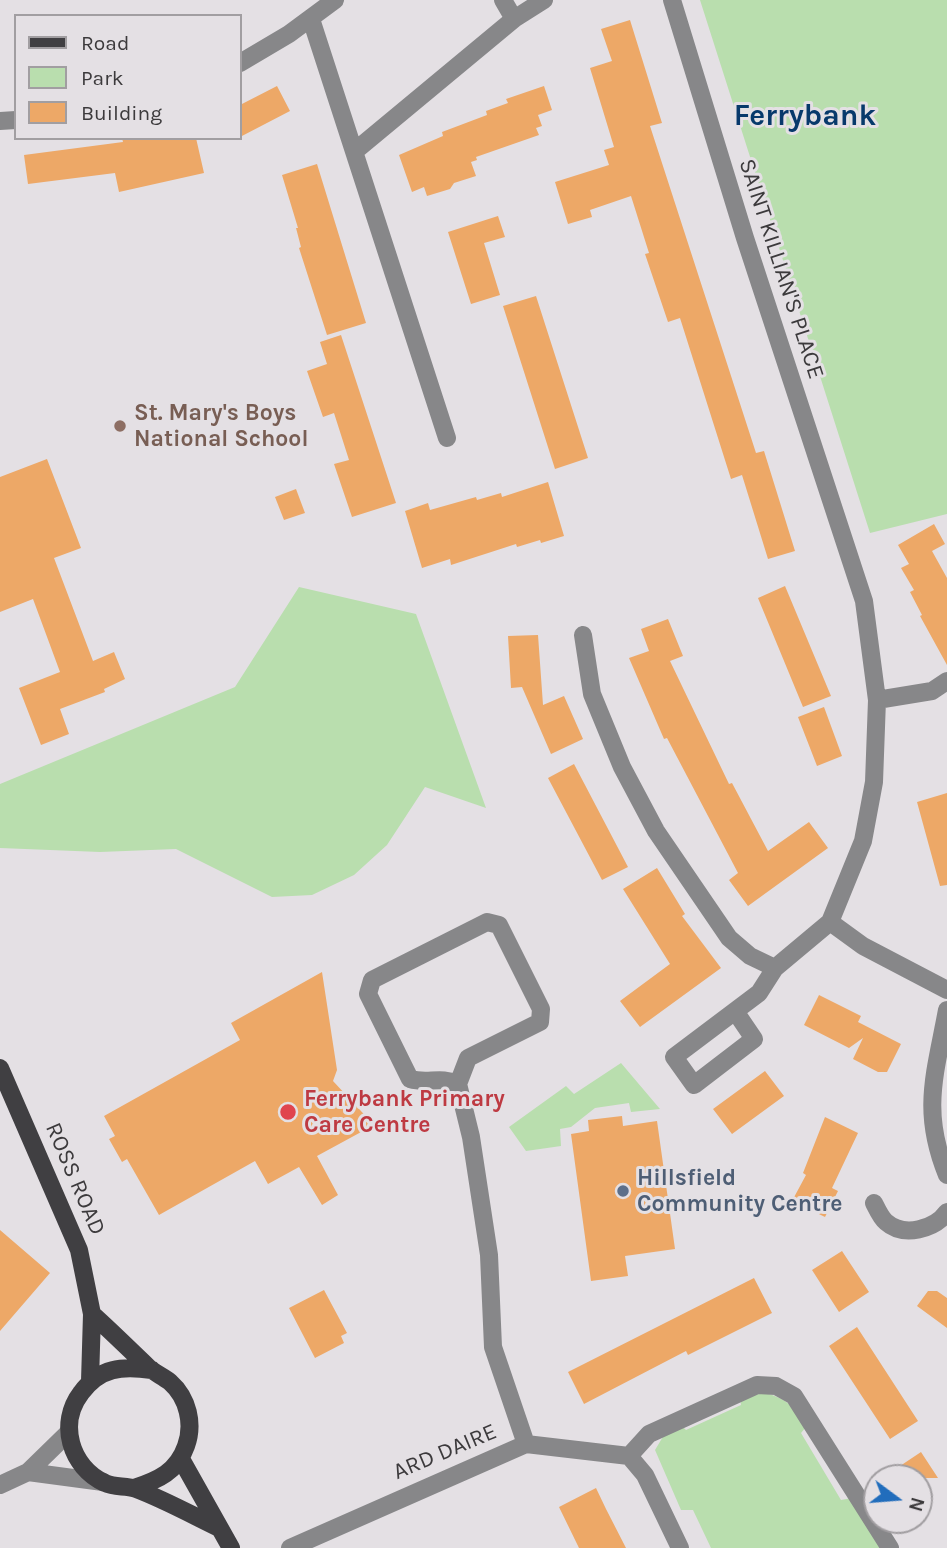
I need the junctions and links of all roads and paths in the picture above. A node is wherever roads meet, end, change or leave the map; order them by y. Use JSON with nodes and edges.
{"nodes":[{"id":1,"x":335,"y":0,"type":"edge"},
{"id":2,"x":503,"y":0,"type":"edge"},
{"id":3,"x":544,"y":0,"type":"edge"},
{"id":4,"x":672,"y":0,"type":"edge"},
{"id":5,"x":312,"y":19,"type":"junction"},
{"id":6,"x":514,"y":19,"type":"junction"},
{"id":7,"x":242,"y":62,"type":"edge"},
{"id":8,"x":355,"y":151,"type":"junction"},
{"id":9,"x":447,"y":438,"type":"dead end"},
{"id":10,"x":583,"y":635,"type":"dead end"},
{"id":11,"x":947,"y":681,"type":"edge"},
{"id":12,"x":877,"y":700,"type":"junction"},
{"id":13,"x":830,"y":922,"type":"junction"},
{"id":14,"x":775,"y":968,"type":"junction"},
{"id":15,"x":947,"y":990,"type":"edge"},
{"id":16,"x":947,"y":1010,"type":"edge"},
{"id":17,"x":735,"y":1011,"type":"junction"},
{"id":18,"x":0,"y":1068,"type":"edge"},
{"id":19,"x":458,"y":1084,"type":"junction"},
{"id":20,"x":947,"y":1175,"type":"edge"},
{"id":21,"x":873,"y":1203,"type":"dead end"},
{"id":22,"x":947,"y":1212,"type":"edge"},
{"id":23,"x":92,"y":1314,"type":"junction"},
{"id":24,"x":152,"y":1370,"type":"junction"},
{"id":25,"x":90,"y":1381,"type":"junction"},
{"id":26,"x":68,"y":1433,"type":"junction"},
{"id":27,"x":526,"y":1444,"type":"junction"},
{"id":28,"x":629,"y":1456,"type":"junction"},
{"id":29,"x":181,"y":1459,"type":"junction"},
{"id":30,"x":28,"y":1472,"type":"junction"},
{"id":31,"x":103,"y":1482,"type":"junction"},
{"id":32,"x":0,"y":1485,"type":"edge"},
{"id":33,"x":134,"y":1488,"type":"junction"},
{"id":34,"x":219,"y":1528,"type":"junction"},
{"id":35,"x":231,"y":1548,"type":"edge"},
{"id":36,"x":289,"y":1548,"type":"edge"},
{"id":37,"x":680,"y":1548,"type":"edge"},
{"id":38,"x":890,"y":1548,"type":"edge"}],
"edges":[{"from":1,"to":5,"type":"street"},
{"from":2,"to":6,"type":"street"},
{"from":3,"to":6,"type":"street"},
{"from":4,"to":12,"type":"street","name":"SAINT KILLIAN'S PLACE"},
{"from":5,"to":7,"type":"street"},
{"from":5,"to":8,"type":"street"},
{"from":6,"to":8,"type":"street"},
{"from":8,"to":9,"type":"street"},
{"from":10,"to":14,"type":"street"},
{"from":11,"to":12,"type":"street"},
{"from":12,"to":13,"type":"street","name":"SAINT KILLIAN'S PLACE"},
{"from":13,"to":14,"type":"street"},
{"from":13,"to":15,"type":"street"},
{"from":14,"to":17,"type":"street"},
{"from":16,"to":20,"type":"street"},
{"from":17,"to":17,"type":"street"},
{"from":18,"to":23,"type":"main road","name":"ROSS ROAD"},
{"from":19,"to":19,"type":"street"},
{"from":19,"to":27,"type":"street"},
{"from":21,"to":22,"type":"street"},
{"from":23,"to":24,"type":"main road"},
{"from":23,"to":25,"type":"main road","name":"ROSS ROAD"},
{"from":24,"to":25,"type":"main road"},
{"from":24,"to":29,"type":"main road"},
{"from":25,"to":26,"type":"main road"},
{"from":26,"to":30,"type":"street"},
{"from":26,"to":31,"type":"main road"},
{"from":27,"to":28,"type":"street","name":"ARD DAIRE"},
{"from":27,"to":36,"type":"street","name":"ARD DAIRE"},
{"from":28,"to":37,"type":"street"},
{"from":28,"to":38,"type":"street"},
{"from":29,"to":33,"type":"main road"},
{"from":29,"to":34,"type":"main road"},
{"from":30,"to":31,"type":"street"},
{"from":30,"to":32,"type":"street"},
{"from":31,"to":33,"type":"main road"},
{"from":33,"to":34,"type":"main road"},
{"from":34,"to":35,"type":"main road"}]}
